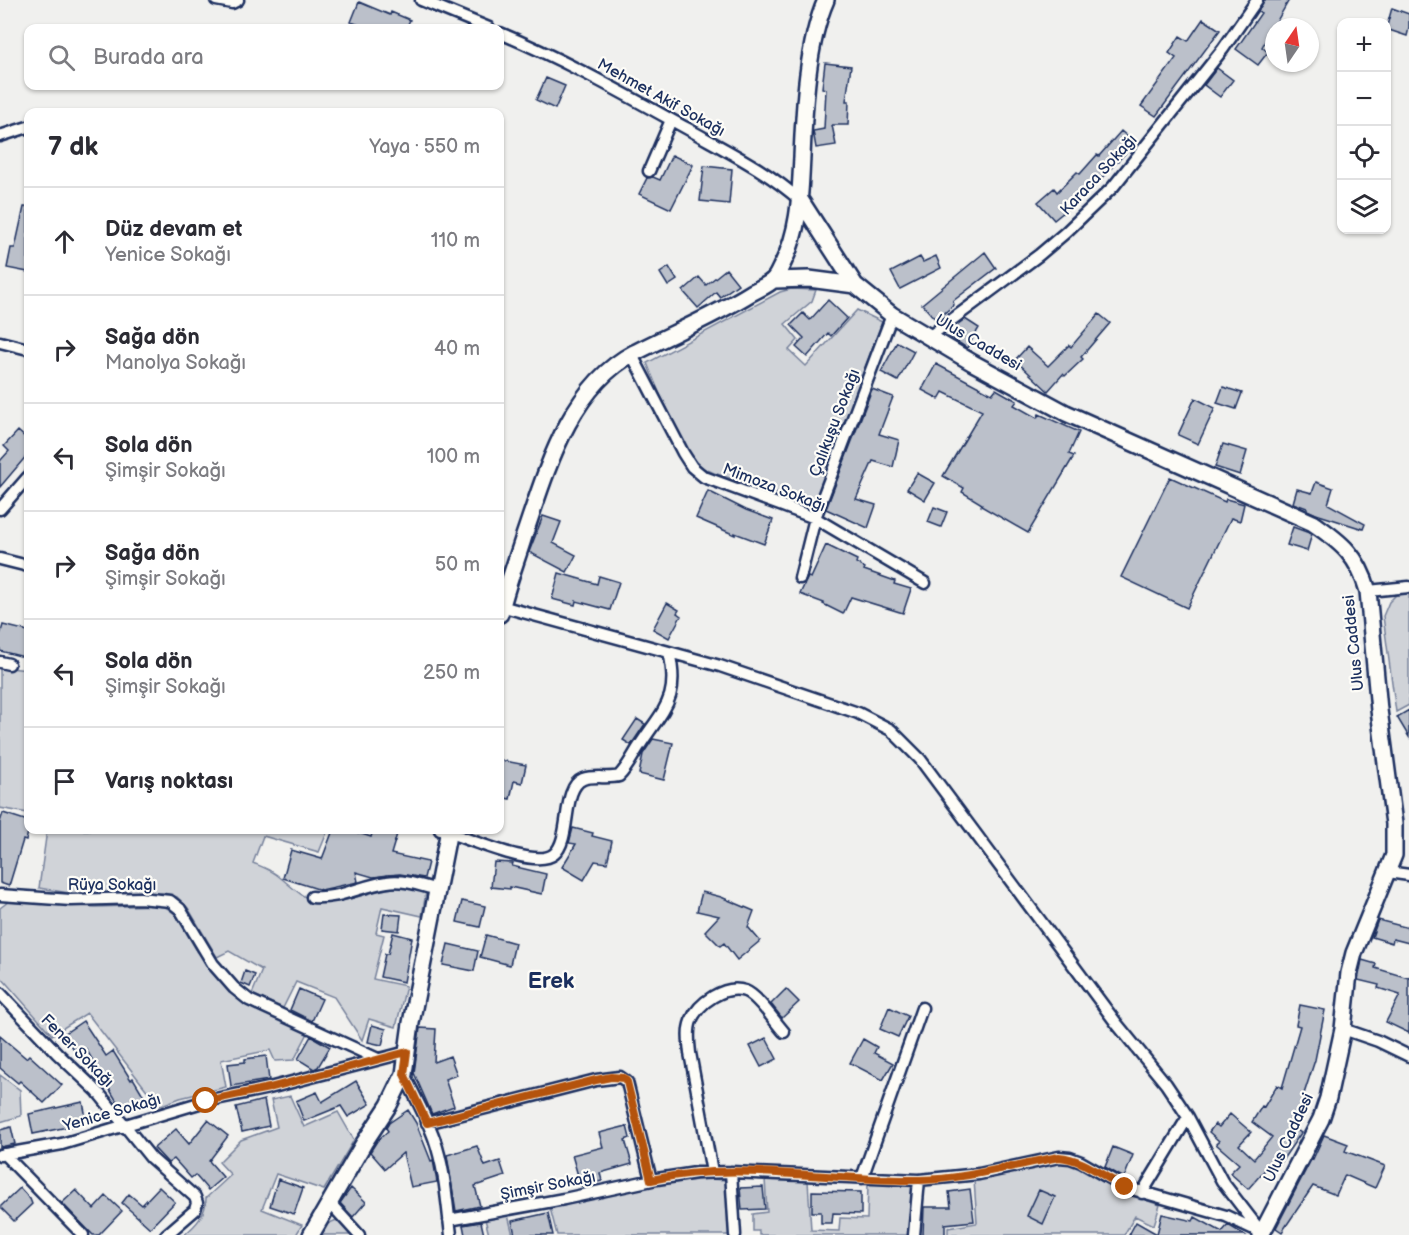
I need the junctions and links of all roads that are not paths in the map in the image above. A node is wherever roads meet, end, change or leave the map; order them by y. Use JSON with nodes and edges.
{"nodes":[{"id":1,"x":216,"y":0,"type":"edge"},
{"id":2,"x":238,"y":0,"type":"edge"},
{"id":3,"x":421,"y":0,"type":"edge"},
{"id":4,"x":826,"y":0,"type":"edge"},
{"id":5,"x":1257,"y":0,"type":"edge"},
{"id":6,"x":479,"y":24,"type":"edge"},
{"id":7,"x":504,"y":35,"type":"edge"},
{"id":8,"x":671,"y":120,"type":"junction"},
{"id":9,"x":24,"y":128,"type":"edge"},
{"id":10,"x":0,"y":136,"type":"edge"},
{"id":11,"x":649,"y":171,"type":"dead end"},
{"id":12,"x":801,"y":201,"type":"junction"},
{"id":13,"x":774,"y":280,"type":"junction"},
{"id":14,"x":855,"y":285,"type":"junction"},
{"id":15,"x":892,"y":315,"type":"junction"},
{"id":16,"x":930,"y":336,"type":"junction"},
{"id":17,"x":0,"y":342,"type":"edge"},
{"id":18,"x":24,"y":348,"type":"edge"},
{"id":19,"x":632,"y":355,"type":"junction"},
{"id":20,"x":24,"y":481,"type":"edge"},
{"id":21,"x":0,"y":508,"type":"edge"},
{"id":22,"x":815,"y":518,"type":"junction"},
{"id":23,"x":0,"y":559,"type":"edge"},
{"id":24,"x":24,"y":566,"type":"edge"},
{"id":25,"x":800,"y":578,"type":"dead end"},
{"id":26,"x":925,"y":583,"type":"dead end"},
{"id":27,"x":1409,"y":587,"type":"edge"},
{"id":28,"x":1368,"y":591,"type":"junction"},
{"id":29,"x":504,"y":598,"type":"edge"},
{"id":30,"x":504,"y":611,"type":"edge"},
{"id":31,"x":669,"y":652,"type":"junction"},
{"id":32,"x":445,"y":834,"type":"edge"},
{"id":33,"x":458,"y":834,"type":"edge"},
{"id":34,"x":1388,"y":872,"type":"junction"},
{"id":35,"x":1409,"y":875,"type":"edge"},
{"id":36,"x":438,"y":890,"type":"junction"},
{"id":37,"x":0,"y":895,"type":"edge"},
{"id":38,"x":312,"y":897,"type":"dead end"},
{"id":39,"x":0,"y":993,"type":"edge"},
{"id":40,"x":922,"y":1008,"type":"dead end"},
{"id":41,"x":1343,"y":1029,"type":"junction"},
{"id":42,"x":784,"y":1032,"type":"dead end"},
{"id":43,"x":407,"y":1052,"type":"junction"},
{"id":44,"x":1409,"y":1056,"type":"edge"},
{"id":45,"x":378,"y":1059,"type":"junction"},
{"id":46,"x":404,"y":1074,"type":"junction"},
{"id":47,"x":1188,"y":1117,"type":"junction"},
{"id":48,"x":427,"y":1123,"type":"junction"},
{"id":49,"x":126,"y":1126,"type":"junction"},
{"id":50,"x":2,"y":1155,"type":"edge"},
{"id":51,"x":712,"y":1172,"type":"junction"},
{"id":52,"x":731,"y":1172,"type":"junction"},
{"id":53,"x":862,"y":1178,"type":"junction"},
{"id":54,"x":651,"y":1180,"type":"junction"},
{"id":55,"x":920,"y":1180,"type":"junction"},
{"id":56,"x":1142,"y":1193,"type":"junction"},
{"id":57,"x":330,"y":1203,"type":"junction"},
{"id":58,"x":449,"y":1220,"type":"junction"},
{"id":59,"x":1261,"y":1234,"type":"edge"},
{"id":60,"x":83,"y":1235,"type":"edge"},
{"id":61,"x":166,"y":1235,"type":"edge"},
{"id":62,"x":311,"y":1235,"type":"edge"},
{"id":63,"x":359,"y":1235,"type":"edge"},
{"id":64,"x":451,"y":1235,"type":"edge"},
{"id":65,"x":735,"y":1235,"type":"edge"},
{"id":66,"x":914,"y":1235,"type":"edge"}],
"edges":[{"from":1,"to":2,"type":"street"},
{"from":3,"to":6,"type":"street"},
{"from":4,"to":12,"type":"street"},
{"from":5,"to":16,"type":"street","name":"Karaca Sokağı"},
{"from":7,"to":8,"type":"street","name":"Mehmet Akif Sokağı"},
{"from":8,"to":11,"type":"street"},
{"from":8,"to":12,"type":"street","name":"Mehmet Akif Sokağı"},
{"from":9,"to":10,"type":"street"},
{"from":12,"to":13,"type":"street"},
{"from":12,"to":14,"type":"street","name":"Ulus Caddesi"},
{"from":13,"to":14,"type":"street"},
{"from":13,"to":19,"type":"street"},
{"from":14,"to":15,"type":"street","name":"Ulus Caddesi"},
{"from":15,"to":16,"type":"street","name":"Ulus Caddesi"},
{"from":15,"to":22,"type":"street","name":"Çalıkuşu Sokağı"},
{"from":16,"to":28,"type":"street","name":"Ulus Caddesi"},
{"from":17,"to":18,"type":"street"},
{"from":19,"to":22,"type":"street","name":"Mimoza Sokağı"},
{"from":19,"to":29,"type":"street"},
{"from":20,"to":21,"type":"street"},
{"from":22,"to":25,"type":"street","name":"Çalıkuşu Sokağı"},
{"from":22,"to":26,"type":"street","name":"Mimoza Sokağı"},
{"from":23,"to":24,"type":"street"},
{"from":27,"to":28,"type":"street"},
{"from":28,"to":34,"type":"street","name":"Ulus Caddesi"},
{"from":30,"to":31,"type":"street"},
{"from":31,"to":33,"type":"street"},
{"from":31,"to":47,"type":"street"},
{"from":32,"to":36,"type":"street"},
{"from":34,"to":35,"type":"street"},
{"from":34,"to":41,"type":"street","name":"Ulus Caddesi"},
{"from":36,"to":38,"type":"street"},
{"from":36,"to":43,"type":"street"},
{"from":37,"to":45,"type":"street","name":"Rüya Sokağı"},
{"from":39,"to":49,"type":"street","name":"Fener Sokağı"},
{"from":40,"to":53,"type":"street"},
{"from":41,"to":44,"type":"street"},
{"from":41,"to":59,"type":"street","name":"Ulus Caddesi"},
{"from":42,"to":51,"type":"street"},
{"from":43,"to":45,"type":"street","name":"Yenice Sokağı"},
{"from":43,"to":46,"type":"street"},
{"from":45,"to":49,"type":"street","name":"Yenice Sokağı"},
{"from":46,"to":48,"type":"street"},
{"from":46,"to":57,"type":"street"},
{"from":47,"to":56,"type":"street"},
{"from":47,"to":59,"type":"street"},
{"from":48,"to":54,"type":"street"},
{"from":48,"to":58,"type":"street"},
{"from":49,"to":50,"type":"street","name":"Yenice Sokağı"},
{"from":49,"to":61,"type":"street","name":"Fener Sokağı"},
{"from":50,"to":60,"type":"street"},
{"from":51,"to":52,"type":"street","name":"Şimşir Sokağı"},
{"from":51,"to":54,"type":"street","name":"Şimşir Sokağı"},
{"from":52,"to":53,"type":"street","name":"Şimşir Sokağı"},
{"from":52,"to":65,"type":"street"},
{"from":53,"to":55,"type":"street","name":"Şimşir Sokağı"},
{"from":54,"to":58,"type":"street","name":"Şimşir Sokağı"},
{"from":55,"to":56,"type":"street","name":"Şimşir Sokağı"},
{"from":55,"to":66,"type":"street"},
{"from":56,"to":59,"type":"street","name":"Şimşir Sokağı"},
{"from":57,"to":62,"type":"street"},
{"from":57,"to":63,"type":"street"},
{"from":58,"to":64,"type":"street"}]}
